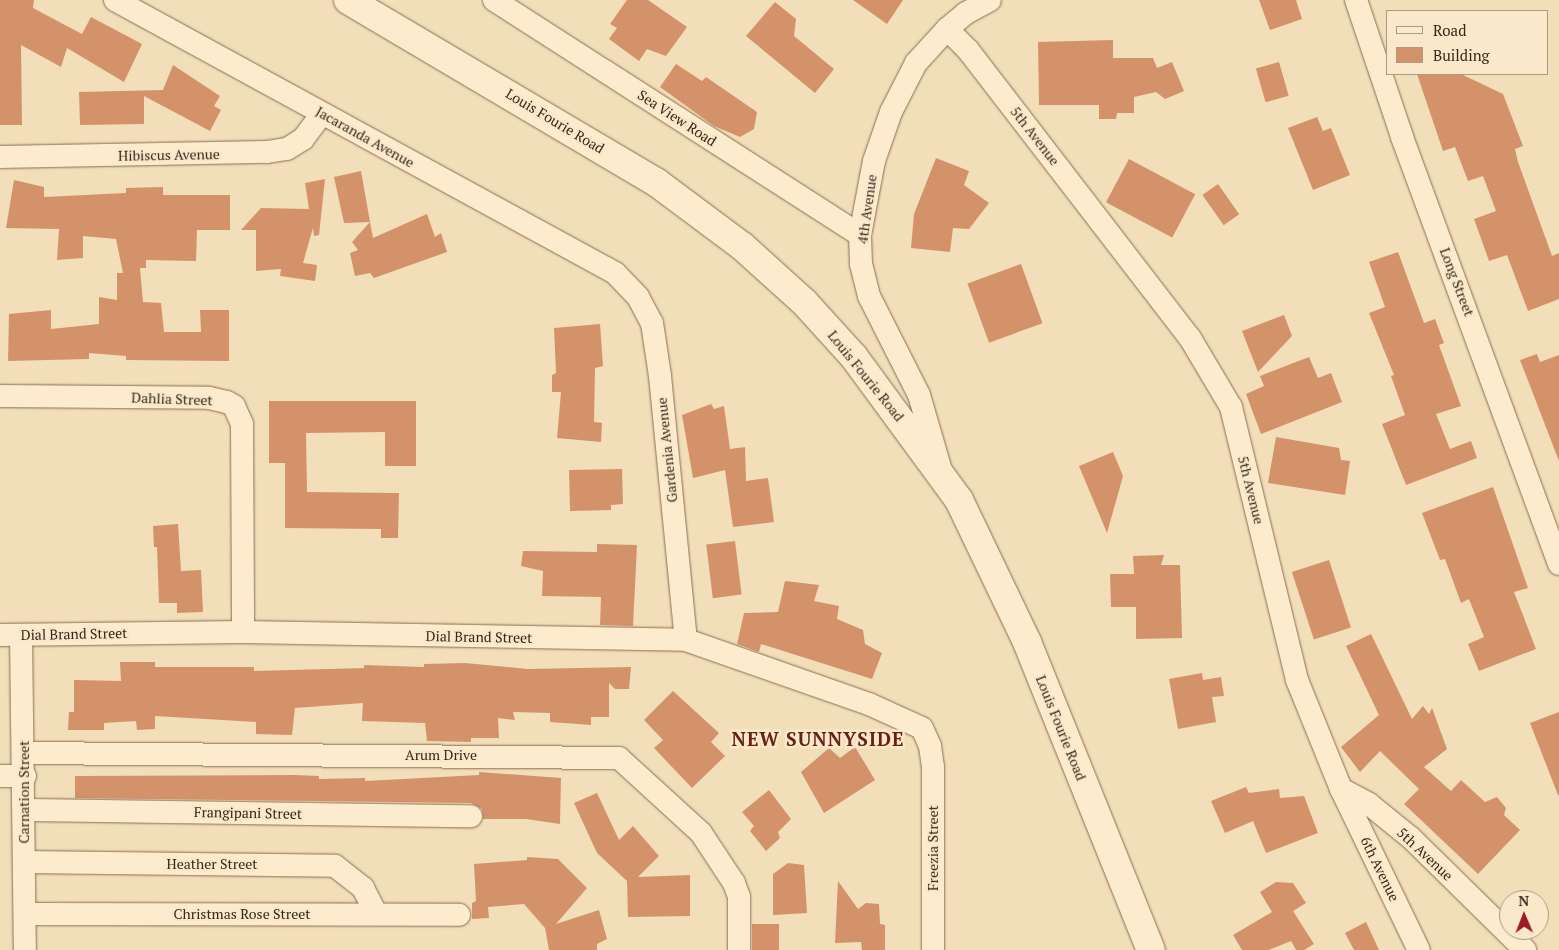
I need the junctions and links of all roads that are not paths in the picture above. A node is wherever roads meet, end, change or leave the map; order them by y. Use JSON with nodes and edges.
{"nodes":[{"id":1,"x":116,"y":0,"type":"edge"},
{"id":2,"x":348,"y":0,"type":"edge"},
{"id":3,"x":494,"y":0,"type":"edge"},
{"id":4,"x":990,"y":0,"type":"edge"},
{"id":5,"x":1356,"y":0,"type":"edge"},
{"id":6,"x":947,"y":30,"type":"junction"},
{"id":7,"x":322,"y":114,"type":"junction"},
{"id":8,"x":0,"y":157,"type":"edge"},
{"id":9,"x":860,"y":235,"type":"junction"},
{"id":10,"x":615,"y":273,"type":"joint"},
{"id":11,"x":0,"y":396,"type":"edge"},
{"id":12,"x":943,"y":474,"type":"junction"},
{"id":13,"x":1559,"y":564,"type":"edge"},
{"id":14,"x":244,"y":632,"type":"junction"},
{"id":15,"x":10,"y":635,"type":"edge"},
{"id":16,"x":686,"y":640,"type":"junction"},
{"id":17,"x":1027,"y":642,"type":"junction"},
{"id":18,"x":930,"y":746,"type":"joint"},
{"id":19,"x":24,"y":752,"type":"junction"},
{"id":20,"x":0,"y":776,"type":"edge"},
{"id":21,"x":24,"y":776,"type":"junction"},
{"id":22,"x":1341,"y":789,"type":"junction"},
{"id":23,"x":24,"y":810,"type":"junction"},
{"id":24,"x":471,"y":816,"type":"dead end"},
{"id":25,"x":24,"y":862,"type":"junction"},
{"id":26,"x":25,"y":914,"type":"junction"},
{"id":27,"x":376,"y":914,"type":"junction"},
{"id":28,"x":459,"y":915,"type":"dead end"},
{"id":29,"x":25,"y":950,"type":"edge"},
{"id":30,"x":739,"y":950,"type":"edge"},
{"id":31,"x":932,"y":950,"type":"edge"},
{"id":32,"x":1138,"y":950,"type":"edge"},
{"id":33,"x":1151,"y":950,"type":"edge"},
{"id":34,"x":1419,"y":950,"type":"edge"},
{"id":35,"x":1525,"y":950,"type":"edge"}],
"edges":[{"from":1,"to":7,"type":"street","name":"Jacaranda Avenue"},
{"from":2,"to":12,"type":"main road","name":"Louis Fourie Road"},
{"from":3,"to":9,"type":"street","name":"Sea View Road"},
{"from":4,"to":6,"type":"street","name":"4th Avenue"},
{"from":5,"to":13,"type":"street","name":"Long Street"},
{"from":6,"to":9,"type":"street","name":"4th Avenue"},
{"from":6,"to":22,"type":"street","name":"5th Avenue"},
{"from":7,"to":8,"type":"street","name":"Hibiscus Avenue"},
{"from":7,"to":10,"type":"street","name":"Jacaranda Avenue"},
{"from":9,"to":12,"type":"street","name":"4th Avenue"},
{"from":10,"to":16,"type":"street","name":"Gardenia Avenue"},
{"from":11,"to":14,"type":"street","name":"Dahlia Street"},
{"from":12,"to":17,"type":"main road","name":"Louis Fourie Road"},
{"from":14,"to":15,"type":"street","name":"Dial Brand Street"},
{"from":14,"to":16,"type":"street","name":"Dial Brand Street"},
{"from":15,"to":19,"type":"street","name":"Carnation Street"},
{"from":16,"to":18,"type":"street","name":"Dial Brand Street"},
{"from":17,"to":32,"type":"main road"},
{"from":17,"to":33,"type":"main road","name":"Louis Fourie Road"},
{"from":18,"to":31,"type":"street","name":"Freezia Street"},
{"from":19,"to":21,"type":"street","name":"Carnation Street"},
{"from":19,"to":30,"type":"street","name":"Arum Drive"},
{"from":20,"to":21,"type":"street"},
{"from":21,"to":23,"type":"street","name":"Carnation Street"},
{"from":22,"to":34,"type":"street","name":"6th Avenue"},
{"from":22,"to":35,"type":"street","name":"5th Avenue"},
{"from":23,"to":24,"type":"street","name":"Frangipani Street"},
{"from":23,"to":25,"type":"street","name":"Carnation Street"},
{"from":25,"to":26,"type":"street","name":"Carnation Street"},
{"from":25,"to":27,"type":"street","name":"Heather Street"},
{"from":26,"to":27,"type":"street","name":"Christmas Rose Street"},
{"from":26,"to":29,"type":"street","name":"Carnation Street"},
{"from":27,"to":28,"type":"street","name":"Christmas Rose Street"}]}
